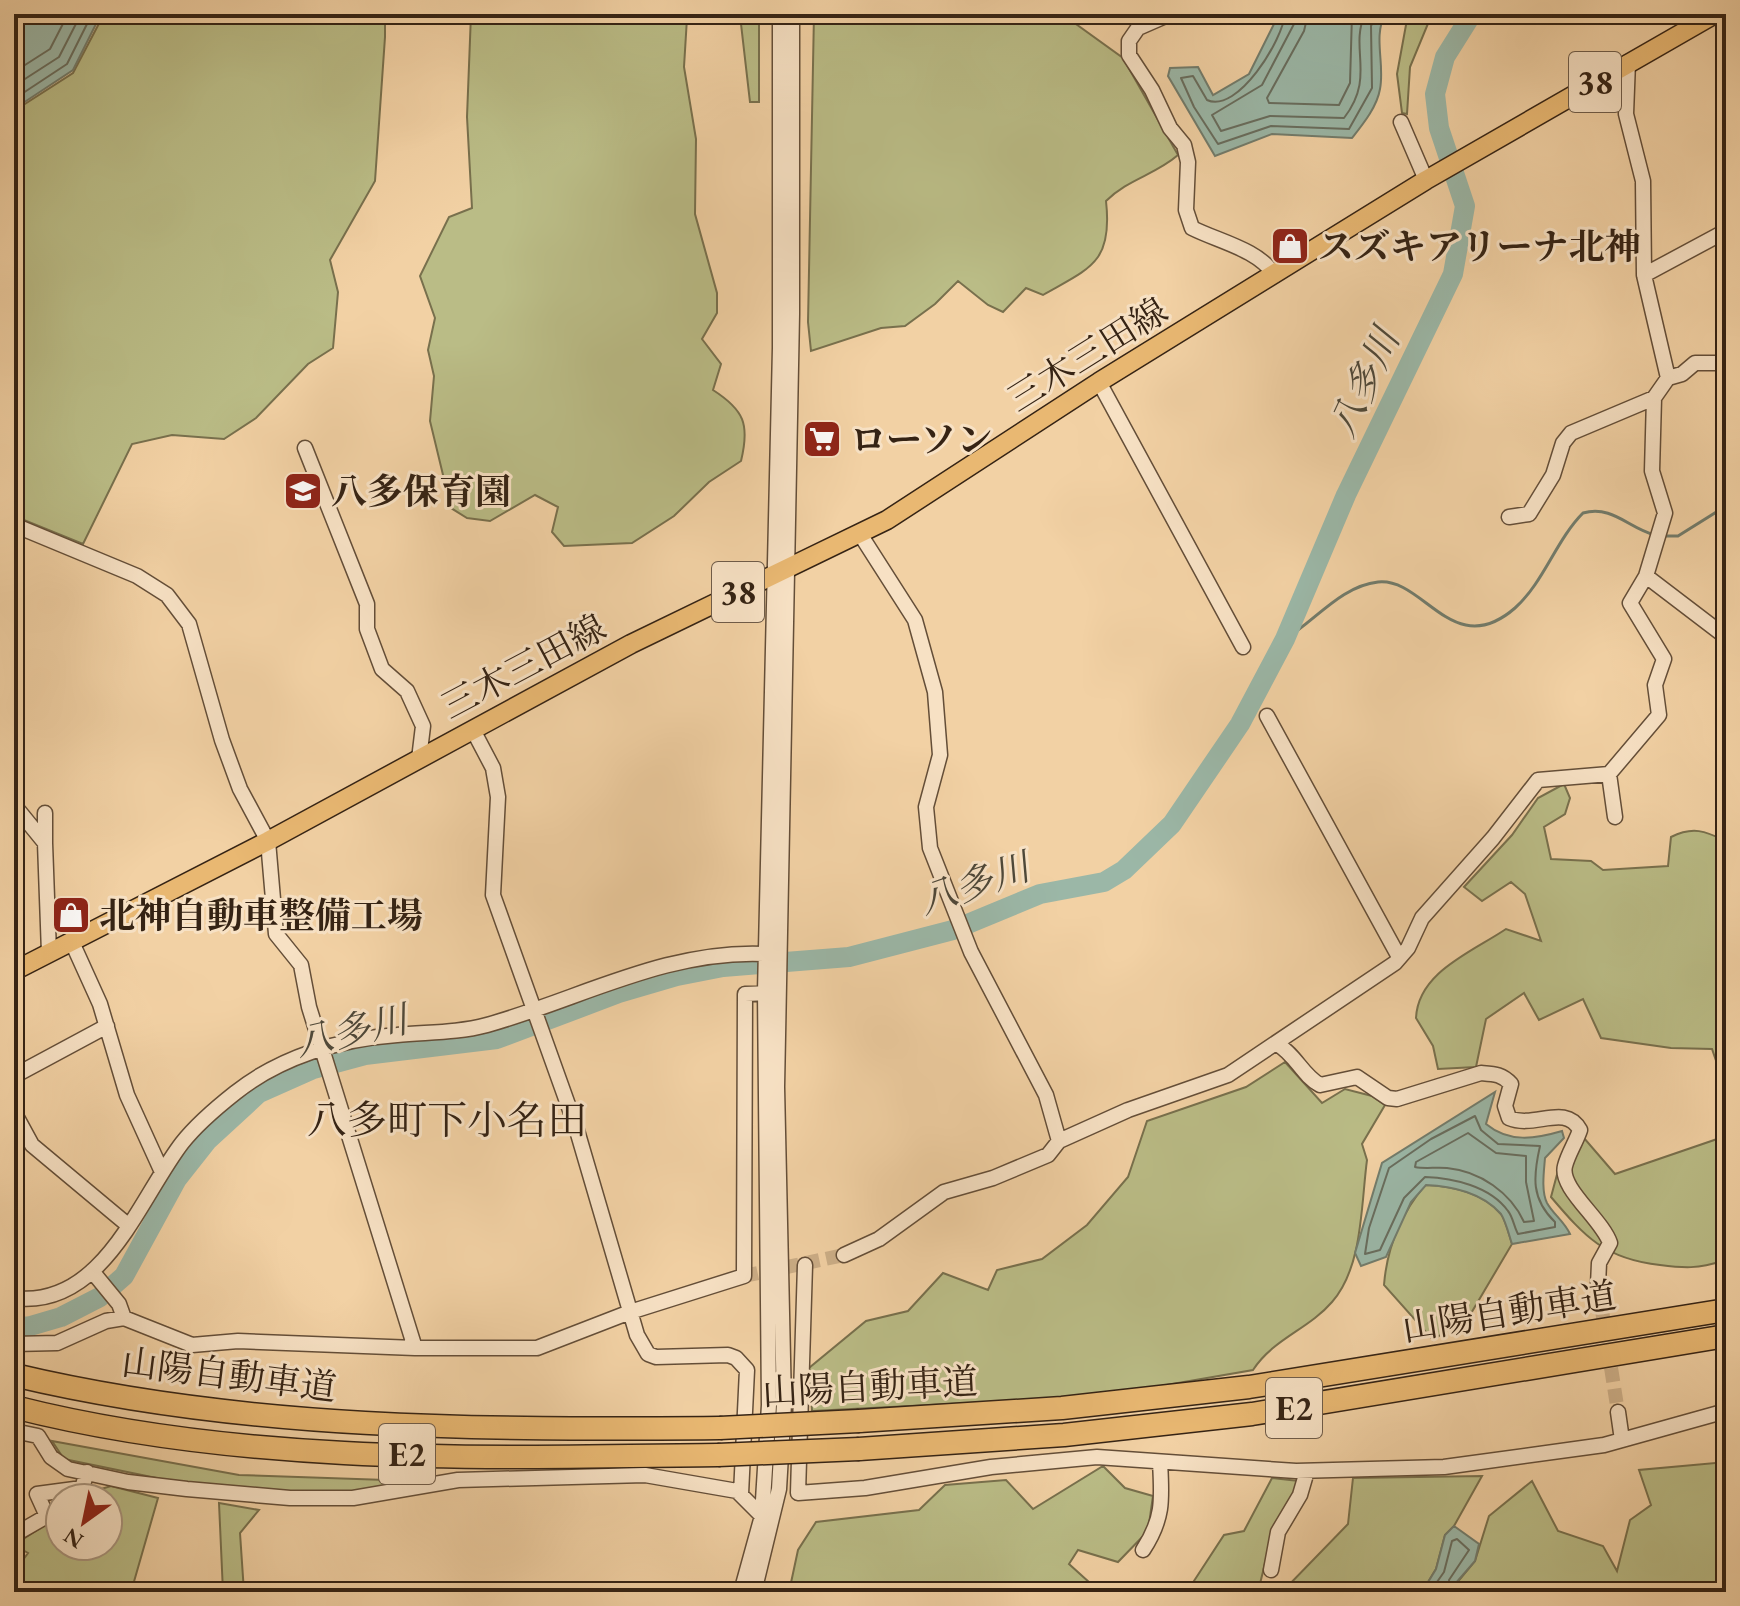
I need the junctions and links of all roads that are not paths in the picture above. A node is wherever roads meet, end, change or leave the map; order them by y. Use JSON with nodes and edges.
{"nodes":[{"id":1,"x":780,"y":14,"type":"edge"},
{"id":2,"x":792,"y":14,"type":"edge"},
{"id":3,"x":1170,"y":14,"type":"edge"},
{"id":4,"x":1715,"y":14,"type":"edge"},
{"id":5,"x":1628,"y":62,"type":"junction"},
{"id":6,"x":1401,"y":122,"type":"dead end"},
{"id":7,"x":1433,"y":177,"type":"junction"},
{"id":8,"x":1726,"y":231,"type":"edge"},
{"id":9,"x":1275,"y":275,"type":"junction"},
{"id":10,"x":1644,"y":275,"type":"junction"},
{"id":11,"x":1726,"y":363,"type":"edge"},
{"id":12,"x":1668,"y":378,"type":"junction"},
{"id":13,"x":1099,"y":382,"type":"junction"},
{"id":14,"x":1654,"y":398,"type":"junction"},
{"id":15,"x":305,"y":448,"type":"dead end"},
{"id":16,"x":1509,"y":517,"type":"dead end"},
{"id":17,"x":14,"y":525,"type":"edge"},
{"id":18,"x":860,"y":534,"type":"junction"},
{"id":19,"x":780,"y":573,"type":"junction"},
{"id":20,"x":1646,"y":576,"type":"junction"},
{"id":21,"x":1726,"y":637,"type":"edge"},
{"id":22,"x":1243,"y":647,"type":"dead end"},
{"id":23,"x":1267,"y":716,"type":"dead end"},
{"id":24,"x":473,"y":730,"type":"junction"},
{"id":25,"x":419,"y":759,"type":"junction"},
{"id":26,"x":1609,"y":774,"type":"junction"},
{"id":27,"x":14,"y":805,"type":"edge"},
{"id":28,"x":45,"y":813,"type":"dead end"},
{"id":29,"x":1615,"y":817,"type":"dead end"},
{"id":30,"x":268,"y":841,"type":"junction"},
{"id":31,"x":45,"y":843,"type":"junction"},
{"id":32,"x":71,"y":940,"type":"junction"},
{"id":33,"x":49,"y":953,"type":"junction"},
{"id":34,"x":774,"y":954,"type":"junction"},
{"id":35,"x":1399,"y":957,"type":"junction"},
{"id":36,"x":14,"y":971,"type":"edge"},
{"id":37,"x":772,"y":993,"type":"junction"},
{"id":38,"x":533,"y":1009,"type":"junction"},
{"id":39,"x":107,"y":1026,"type":"junction"},
{"id":40,"x":1277,"y":1044,"type":"junction"},
{"id":41,"x":324,"y":1047,"type":"junction"},
{"id":42,"x":14,"y":1076,"type":"edge"},
{"id":43,"x":14,"y":1112,"type":"edge"},
{"id":44,"x":1059,"y":1141,"type":"junction"},
{"id":45,"x":162,"y":1172,"type":"junction"},
{"id":46,"x":129,"y":1226,"type":"junction"},
{"id":47,"x":844,"y":1255,"type":"tunnel mouth"},
{"id":48,"x":805,"y":1265,"type":"dead end"},
{"id":49,"x":92,"y":1271,"type":"junction"},
{"id":50,"x":1598,"y":1285,"type":"tunnel mouth"},
{"id":51,"x":14,"y":1298,"type":"edge"},
{"id":52,"x":1726,"y":1310,"type":"edge"},
{"id":53,"x":122,"y":1311,"type":"junction"},
{"id":54,"x":630,"y":1312,"type":"junction"},
{"id":55,"x":1726,"y":1336,"type":"edge"},
{"id":56,"x":14,"y":1344,"type":"edge"},
{"id":57,"x":415,"y":1348,"type":"junction"},
{"id":58,"x":20,"y":1376,"type":"edge"},
{"id":59,"x":17,"y":1407,"type":"edge"},
{"id":60,"x":1726,"y":1411,"type":"edge"},
{"id":61,"x":1618,"y":1412,"type":"tunnel mouth"},
{"id":62,"x":14,"y":1431,"type":"edge"},
{"id":63,"x":1622,"y":1440,"type":"junction"},
{"id":64,"x":1160,"y":1462,"type":"junction"},
{"id":65,"x":1307,"y":1471,"type":"junction"},
{"id":66,"x":87,"y":1472,"type":"junction"},
{"id":67,"x":741,"y":1494,"type":"junction"},
{"id":68,"x":762,"y":1516,"type":"junction"},
{"id":69,"x":14,"y":1529,"type":"edge"},
{"id":70,"x":1143,"y":1550,"type":"dead end"},
{"id":71,"x":1271,"y":1570,"type":"dead end"},
{"id":72,"x":741,"y":1592,"type":"edge"},
{"id":73,"x":754,"y":1592,"type":"edge"}],
"edges":[{"from":1,"to":19,"type":"street"},
{"from":2,"to":19,"type":"street"},
{"from":3,"to":9,"type":"street"},
{"from":4,"to":5,"type":"main road","name":"三木三田線","number":"38"},
{"from":5,"to":7,"type":"main road","name":"三木三田線","number":"38"},
{"from":5,"to":10,"type":"street"},
{"from":6,"to":7,"type":"street"},
{"from":7,"to":9,"type":"main road","name":"三木三田線","number":"38"},
{"from":8,"to":10,"type":"street"},
{"from":9,"to":13,"type":"main road","name":"三木三田線","number":"38"},
{"from":10,"to":12,"type":"street"},
{"from":11,"to":12,"type":"street"},
{"from":12,"to":14,"type":"street"},
{"from":13,"to":18,"type":"main road","name":"三木三田線","number":"38"},
{"from":13,"to":22,"type":"street"},
{"from":14,"to":16,"type":"street"},
{"from":14,"to":20,"type":"street"},
{"from":15,"to":25,"type":"street"},
{"from":17,"to":30,"type":"street"},
{"from":18,"to":19,"type":"main road","name":"三木三田線","number":"38"},
{"from":18,"to":44,"type":"street"},
{"from":19,"to":24,"type":"main road","name":"三木三田線","number":"38"},
{"from":19,"to":34,"type":"street"},
{"from":20,"to":21,"type":"street"},
{"from":20,"to":26,"type":"street"},
{"from":23,"to":35,"type":"street"},
{"from":24,"to":25,"type":"main road","name":"三木三田線","number":"38"},
{"from":24,"to":38,"type":"street"},
{"from":25,"to":30,"type":"main road","name":"三木三田線","number":"38"},
{"from":26,"to":29,"type":"street"},
{"from":26,"to":35,"type":"street"},
{"from":27,"to":31,"type":"street"},
{"from":28,"to":31,"type":"street"},
{"from":30,"to":32,"type":"main road","name":"三木三田線","number":"38"},
{"from":30,"to":41,"type":"street"},
{"from":31,"to":33,"type":"street"},
{"from":32,"to":33,"type":"main road","name":"三木三田線","number":"38"},
{"from":32,"to":39,"type":"street"},
{"from":33,"to":36,"type":"main road","name":"三木三田線","number":"38"},
{"from":34,"to":37,"type":"street"},
{"from":34,"to":38,"type":"street"},
{"from":35,"to":40,"type":"street"},
{"from":37,"to":54,"type":"street"},
{"from":37,"to":68,"type":"street"},
{"from":37,"to":73,"type":"street"},
{"from":38,"to":41,"type":"street"},
{"from":38,"to":54,"type":"street"},
{"from":39,"to":42,"type":"street"},
{"from":39,"to":45,"type":"street"},
{"from":40,"to":44,"type":"street"},
{"from":40,"to":50,"type":"street"},
{"from":41,"to":45,"type":"street"},
{"from":41,"to":57,"type":"street"},
{"from":43,"to":46,"type":"street"},
{"from":44,"to":47,"type":"street"},
{"from":45,"to":46,"type":"street"},
{"from":46,"to":49,"type":"street"},
{"from":48,"to":64,"type":"street"},
{"from":49,"to":51,"type":"street"},
{"from":49,"to":53,"type":"street"},
{"from":52,"to":58,"type":"highway","name":"山陽自動車道","number":"E2","bridge":true},
{"from":53,"to":56,"type":"street"},
{"from":53,"to":57,"type":"street"},
{"from":54,"to":57,"type":"street"},
{"from":54,"to":67,"type":"street"},
{"from":55,"to":59,"type":"highway","name":"山陽自動車道","number":"E2","bridge":true},
{"from":60,"to":63,"type":"street"},
{"from":61,"to":63,"type":"street"},
{"from":62,"to":66,"type":"street"},
{"from":63,"to":65,"type":"street"},
{"from":64,"to":65,"type":"street"},
{"from":64,"to":70,"type":"street"},
{"from":65,"to":71,"type":"street"},
{"from":66,"to":67,"type":"street"},
{"from":66,"to":69,"type":"street"},
{"from":67,"to":68,"type":"street"},
{"from":68,"to":72,"type":"street"}]}
